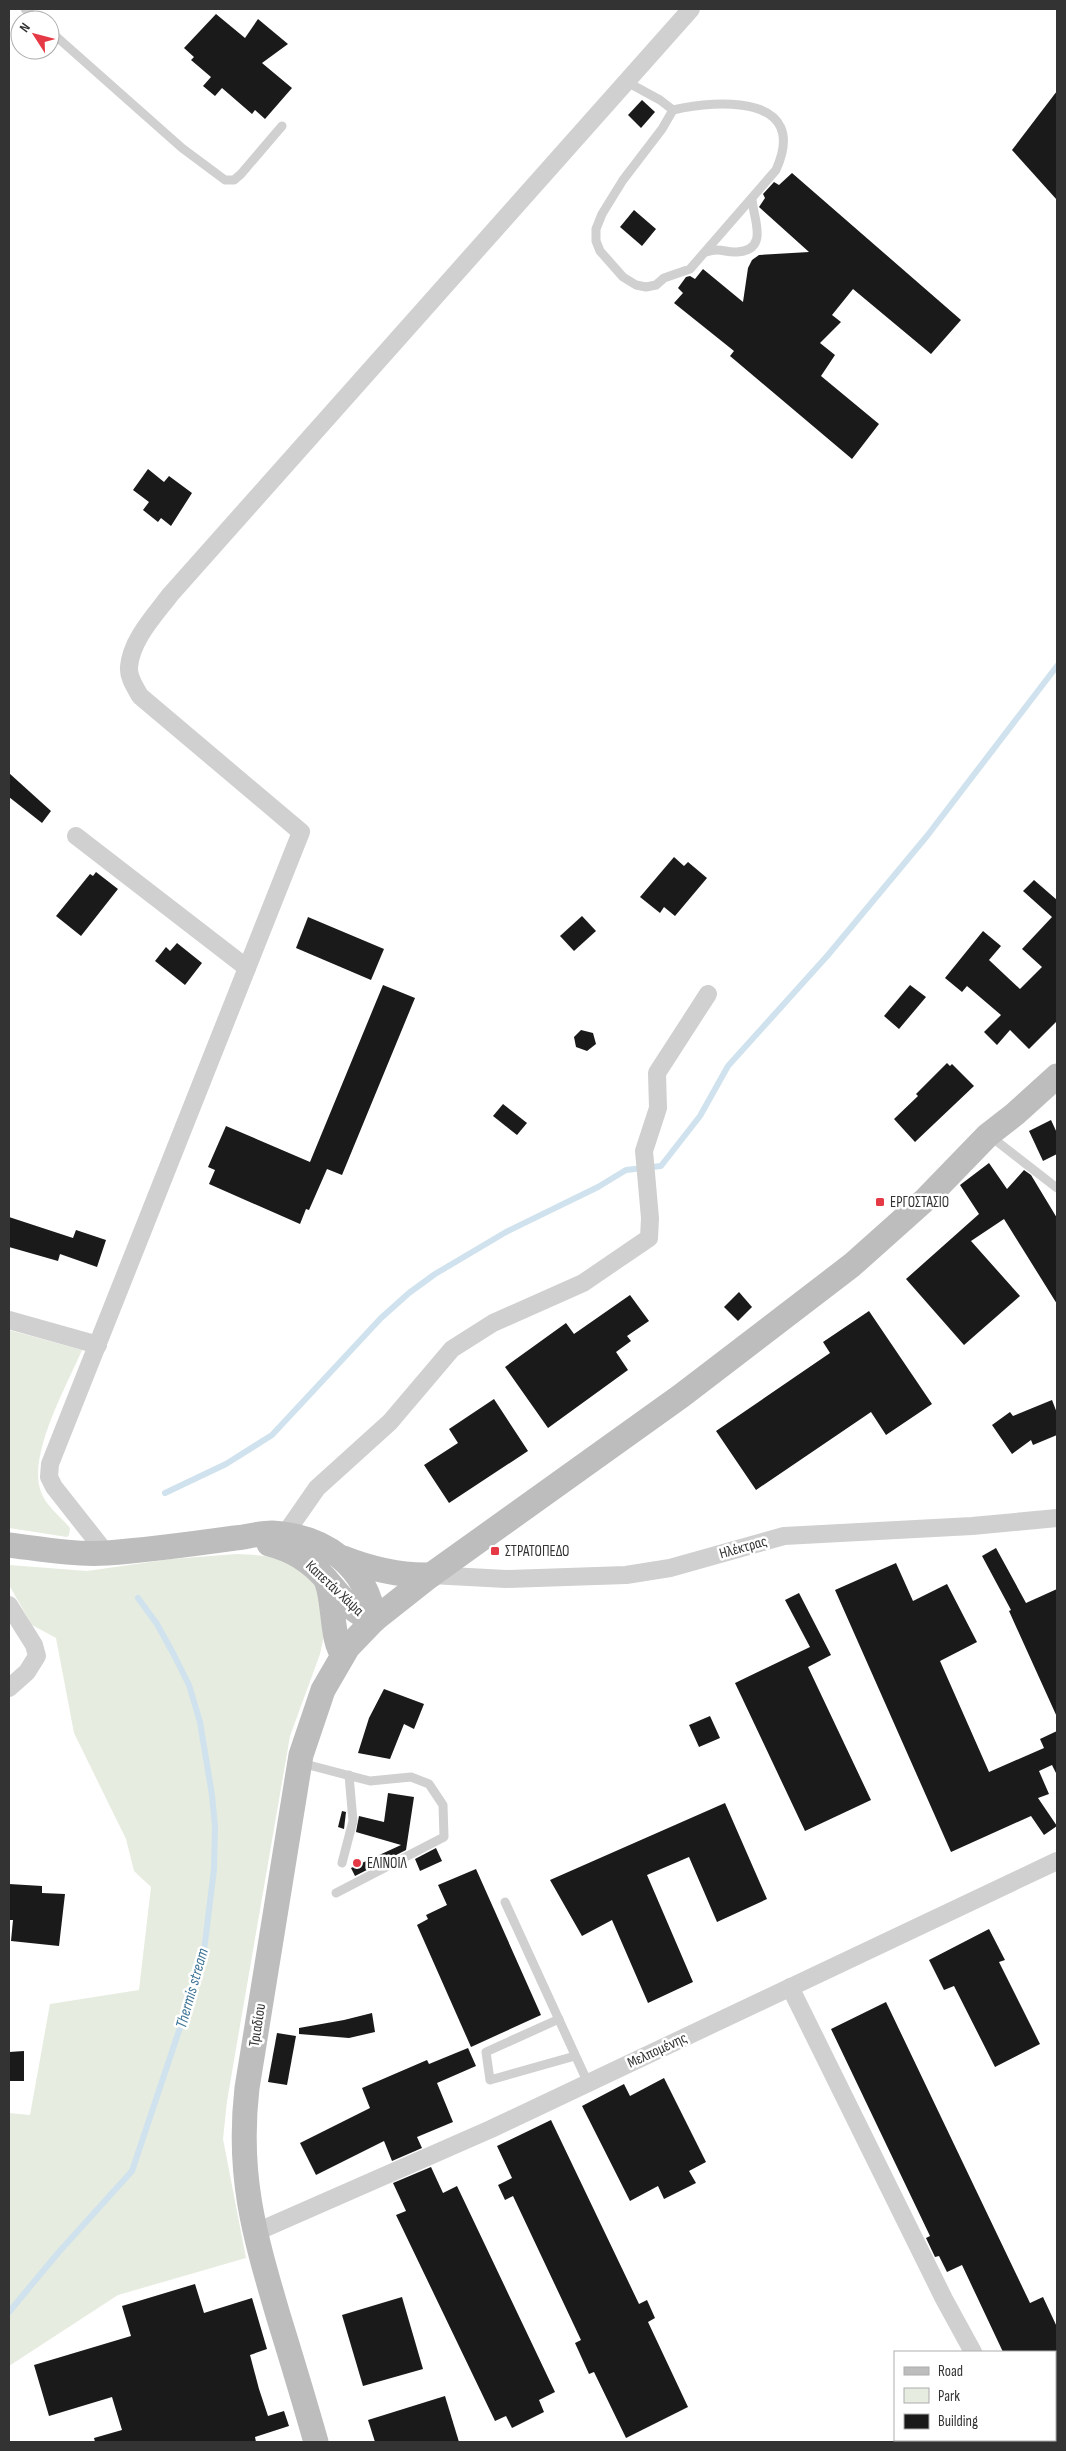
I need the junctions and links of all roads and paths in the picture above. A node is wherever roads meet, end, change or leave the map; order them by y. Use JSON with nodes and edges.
{"nodes":[{"id":1,"x":691,"y":9,"type":"edge"},
{"id":2,"x":60,"y":40,"type":"edge"},
{"id":3,"x":627,"y":82,"type":"junction"},
{"id":4,"x":673,"y":110,"type":"junction"},
{"id":5,"x":282,"y":126,"type":"dead end"},
{"id":6,"x":752,"y":198,"type":"junction"},
{"id":7,"x":705,"y":252,"type":"junction"},
{"id":8,"x":76,"y":836,"type":"dead end"},
{"id":9,"x":247,"y":968,"type":"junction"},
{"id":10,"x":708,"y":994,"type":"dead end"},
{"id":11,"x":1057,"y":1076,"type":"edge"},
{"id":12,"x":988,"y":1135,"type":"junction"},
{"id":13,"x":1057,"y":1188,"type":"edge"},
{"id":14,"x":9,"y":1320,"type":"edge"},
{"id":15,"x":98,"y":1346,"type":"junction"},
{"id":16,"x":1057,"y":1518,"type":"edge"},
{"id":17,"x":285,"y":1534,"type":"junction"},
{"id":18,"x":236,"y":1538,"type":"junction"},
{"id":19,"x":9,"y":1545,"type":"edge"},
{"id":20,"x":106,"y":1553,"type":"junction"},
{"id":21,"x":343,"y":1558,"type":"junction"},
{"id":22,"x":431,"y":1575,"type":"junction"},
{"id":23,"x":325,"y":1578,"type":"junction"},
{"id":24,"x":9,"y":1605,"type":"edge"},
{"id":25,"x":374,"y":1620,"type":"junction"},
{"id":26,"x":343,"y":1654,"type":"junction"},
{"id":27,"x":9,"y":1688,"type":"edge"},
{"id":28,"x":299,"y":1763,"type":"junction"},
{"id":29,"x":349,"y":1775,"type":"junction"},
{"id":30,"x":1057,"y":1862,"type":"edge"},
{"id":31,"x":342,"y":1863,"type":"dead end"},
{"id":32,"x":336,"y":1893,"type":"dead end"},
{"id":33,"x":505,"y":1902,"type":"dead end"},
{"id":34,"x":790,"y":1987,"type":"junction"},
{"id":35,"x":559,"y":2019,"type":"junction"},
{"id":36,"x":575,"y":2056,"type":"junction"},
{"id":37,"x":588,"y":2083,"type":"junction"},
{"id":38,"x":254,"y":2233,"type":"junction"},
{"id":39,"x":972,"y":2351,"type":"edge"},
{"id":40,"x":316,"y":2442,"type":"edge"}],
"edges":[{"from":1,"to":3,"type":"street"},
{"from":2,"to":5,"type":"lane"},
{"from":3,"to":4,"type":"lane"},
{"from":3,"to":9,"type":"street"},
{"from":4,"to":6,"type":"lane"},
{"from":4,"to":7,"type":"lane"},
{"from":6,"to":7,"type":"lane"},
{"from":6,"to":7,"type":"lane"},
{"from":8,"to":9,"type":"street"},
{"from":9,"to":15,"type":"street"},
{"from":10,"to":17,"type":"street"},
{"from":11,"to":12,"type":"main road","name":"Τριαδίου"},
{"from":12,"to":13,"type":"lane"},
{"from":12,"to":22,"type":"main road","name":"Τριαδίου"},
{"from":14,"to":15,"type":"street"},
{"from":15,"to":20,"type":"street"},
{"from":16,"to":22,"type":"street","name":"Ηλέκτρας"},
{"from":17,"to":18,"type":"main road","name":"Καπετάν Χάψα"},
{"from":17,"to":21,"type":"main road","name":"Καπετάν Χάψα"},
{"from":18,"to":20,"type":"main road","name":"Καπετάν Χάψα"},
{"from":18,"to":23,"type":"main road","name":"Καπετάν Χάψα"},
{"from":19,"to":20,"type":"main road","name":"Καπετάν Χάψα"},
{"from":21,"to":22,"type":"main road"},
{"from":21,"to":25,"type":"main road","name":"Καπετάν Χάψα"},
{"from":22,"to":25,"type":"main road","name":"Τριαδίου"},
{"from":23,"to":25,"type":"main road","name":"Καπετάν Χάψα"},
{"from":23,"to":26,"type":"main road"},
{"from":24,"to":27,"type":"street"},
{"from":25,"to":26,"type":"main road","name":"Τριαδίου"},
{"from":26,"to":28,"type":"main road","name":"Τριαδίου"},
{"from":28,"to":29,"type":"lane"},
{"from":28,"to":38,"type":"main road","name":"Τριαδίου"},
{"from":29,"to":31,"type":"lane"},
{"from":29,"to":32,"type":"lane"},
{"from":30,"to":34,"type":"street","name":"Μελπομένης"},
{"from":33,"to":35,"type":"lane"},
{"from":34,"to":37,"type":"street","name":"Μελπομένης"},
{"from":34,"to":39,"type":"street"},
{"from":35,"to":36,"type":"lane"},
{"from":35,"to":36,"type":"lane"},
{"from":36,"to":37,"type":"lane"},
{"from":37,"to":38,"type":"street","name":"Μελπομένης"},
{"from":38,"to":40,"type":"main road","name":"Τριαδίου"}]}
